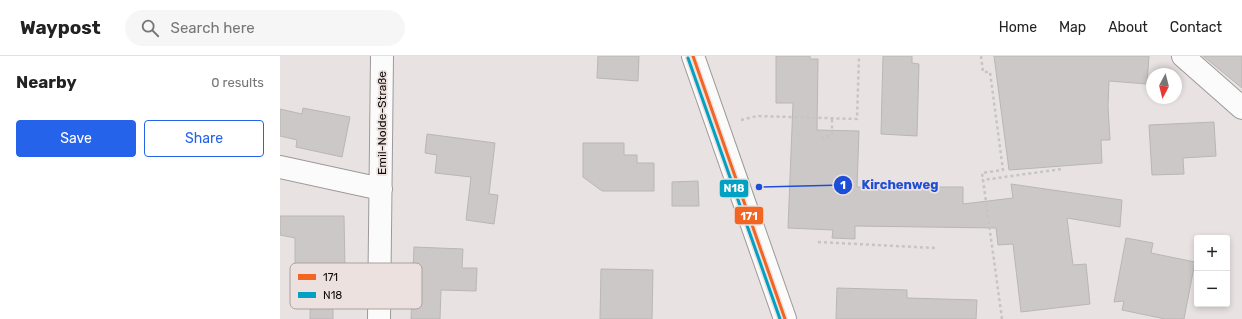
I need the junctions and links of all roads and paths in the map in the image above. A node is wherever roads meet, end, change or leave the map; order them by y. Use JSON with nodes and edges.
{"nodes":[{"id":1,"x":382,"y":56,"type":"edge"},
{"id":2,"x":694,"y":56,"type":"edge"},
{"id":3,"x":859,"y":56,"type":"edge"},
{"id":4,"x":981,"y":56,"type":"edge"},
{"id":5,"x":1183,"y":56,"type":"edge"},
{"id":6,"x":1242,"y":108,"type":"edge"},
{"id":7,"x":832,"y":119,"type":"junction"},
{"id":8,"x":718,"y":126,"type":"junction"},
{"id":9,"x":822,"y":138,"type":"dead end"},
{"id":10,"x":280,"y":167,"type":"edge"},
{"id":11,"x":1062,"y":169,"type":"dead end"},
{"id":12,"x":983,"y":180,"type":"junction"},
{"id":13,"x":381,"y":189,"type":"junction"},
{"id":14,"x":818,"y":242,"type":"dead end"},
{"id":15,"x":935,"y":248,"type":"dead end"},
{"id":16,"x":380,"y":263,"type":"edge"},
{"id":17,"x":379,"y":309,"type":"edge"},
{"id":18,"x":379,"y":319,"type":"edge"},
{"id":19,"x":785,"y":319,"type":"edge"},
{"id":20,"x":1002,"y":319,"type":"edge"}],
"edges":[{"from":1,"to":13,"type":"street","name":"Emil-Nolde-Straße"},
{"from":2,"to":8,"type":"street"},
{"from":3,"to":7,"type":"path"},
{"from":4,"to":12,"type":"path"},
{"from":5,"to":6,"type":"street"},
{"from":7,"to":8,"type":"path"},
{"from":7,"to":9,"type":"path"},
{"from":8,"to":19,"type":"street"},
{"from":10,"to":13,"type":"street","name":"Emil-Nolde-Straße"},
{"from":11,"to":12,"type":"path"},
{"from":12,"to":20,"type":"path"},
{"from":13,"to":16,"type":"street","name":"Emil-Nolde-Straße"},
{"from":14,"to":15,"type":"path"},
{"from":17,"to":18,"type":"street","name":"Emil-Nolde-Straße"}]}
